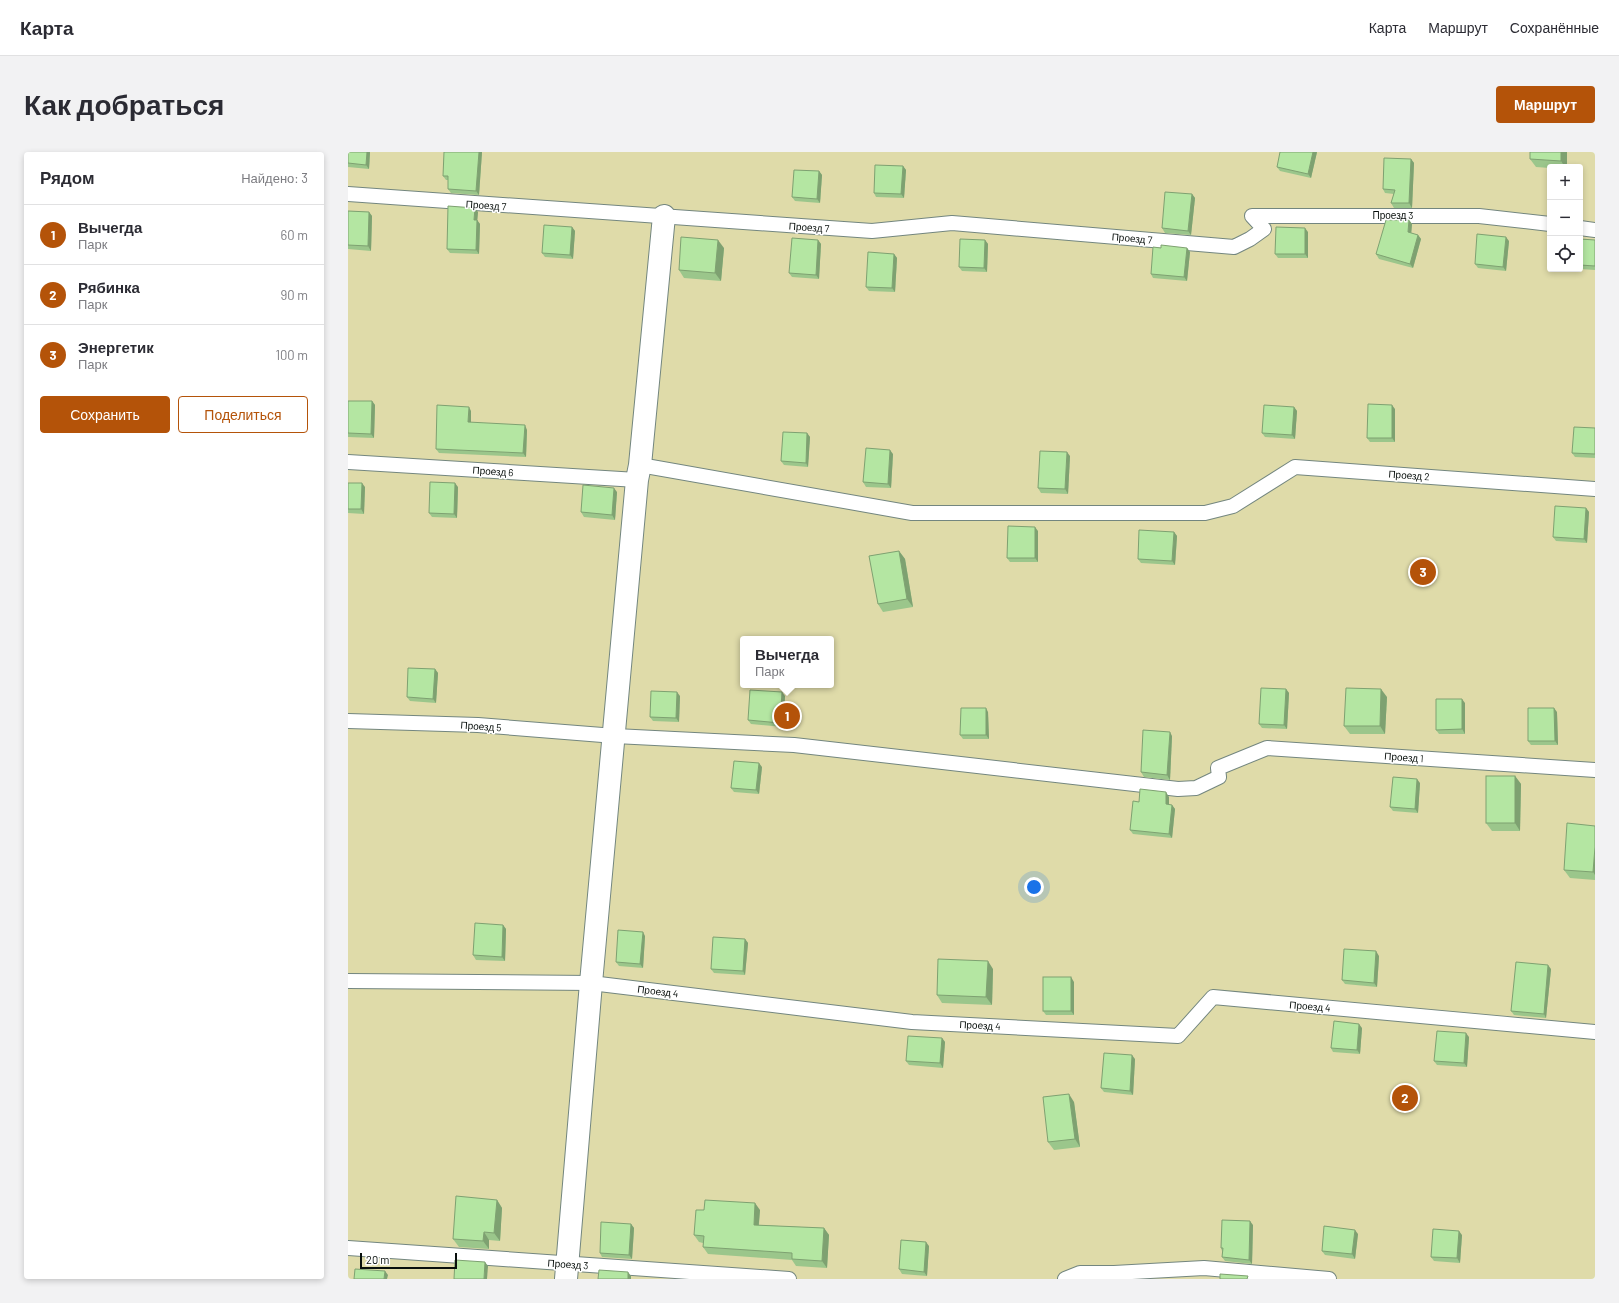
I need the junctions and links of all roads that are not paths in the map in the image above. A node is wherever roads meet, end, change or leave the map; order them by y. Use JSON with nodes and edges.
{"nodes":[{"id":1,"x":348,"y":194,"type":"edge"},
{"id":2,"x":664,"y":216,"type":"junction"},
{"id":3,"x":1547,"y":224,"type":"edge"},
{"id":4,"x":1583,"y":228,"type":"edge"},
{"id":5,"x":1264,"y":229,"type":"joint"},
{"id":6,"x":1595,"y":230,"type":"edge"},
{"id":7,"x":348,"y":462,"type":"edge"},
{"id":8,"x":639,"y":473,"type":"junction"},
{"id":9,"x":1595,"y":489,"type":"edge"},
{"id":10,"x":1233,"y":506,"type":"joint"},
{"id":11,"x":348,"y":721,"type":"edge"},
{"id":12,"x":615,"y":736,"type":"junction"},
{"id":13,"x":1218,"y":768,"type":"joint"},
{"id":14,"x":1595,"y":770,"type":"edge"},
{"id":15,"x":348,"y":981,"type":"edge"},
{"id":16,"x":591,"y":983,"type":"junction"},
{"id":17,"x":1595,"y":1032,"type":"edge"},
{"id":18,"x":348,"y":1248,"type":"edge"},
{"id":19,"x":566,"y":1271,"type":"edge"},
{"id":20,"x":789,"y":1279,"type":"edge"},
{"id":21,"x":1065,"y":1279,"type":"edge"},
{"id":22,"x":1329,"y":1279,"type":"edge"}],
"edges":[{"from":1,"to":2,"type":"lane","name":"Проезд 7"},
{"from":2,"to":5,"type":"lane","name":"Проезд 7"},
{"from":2,"to":8,"type":"street"},
{"from":3,"to":5,"type":"lane","name":"Проезд 3"},
{"from":4,"to":6,"type":"lane"},
{"from":7,"to":8,"type":"lane","name":"Проезд 6"},
{"from":8,"to":10,"type":"lane","name":"Проезд 6"},
{"from":8,"to":12,"type":"street"},
{"from":9,"to":10,"type":"lane","name":"Проезд 2"},
{"from":11,"to":12,"type":"lane","name":"Проезд 5"},
{"from":12,"to":13,"type":"lane","name":"Проезд 5"},
{"from":12,"to":16,"type":"street"},
{"from":13,"to":14,"type":"lane","name":"Проезд 1"},
{"from":15,"to":16,"type":"lane","name":"Проезд 4"},
{"from":16,"to":17,"type":"lane","name":"Проезд 4"},
{"from":16,"to":19,"type":"street"},
{"from":18,"to":19,"type":"lane","name":"Проезд 3"},
{"from":19,"to":20,"type":"lane","name":"Проезд 3"},
{"from":21,"to":22,"type":"lane"}]}
